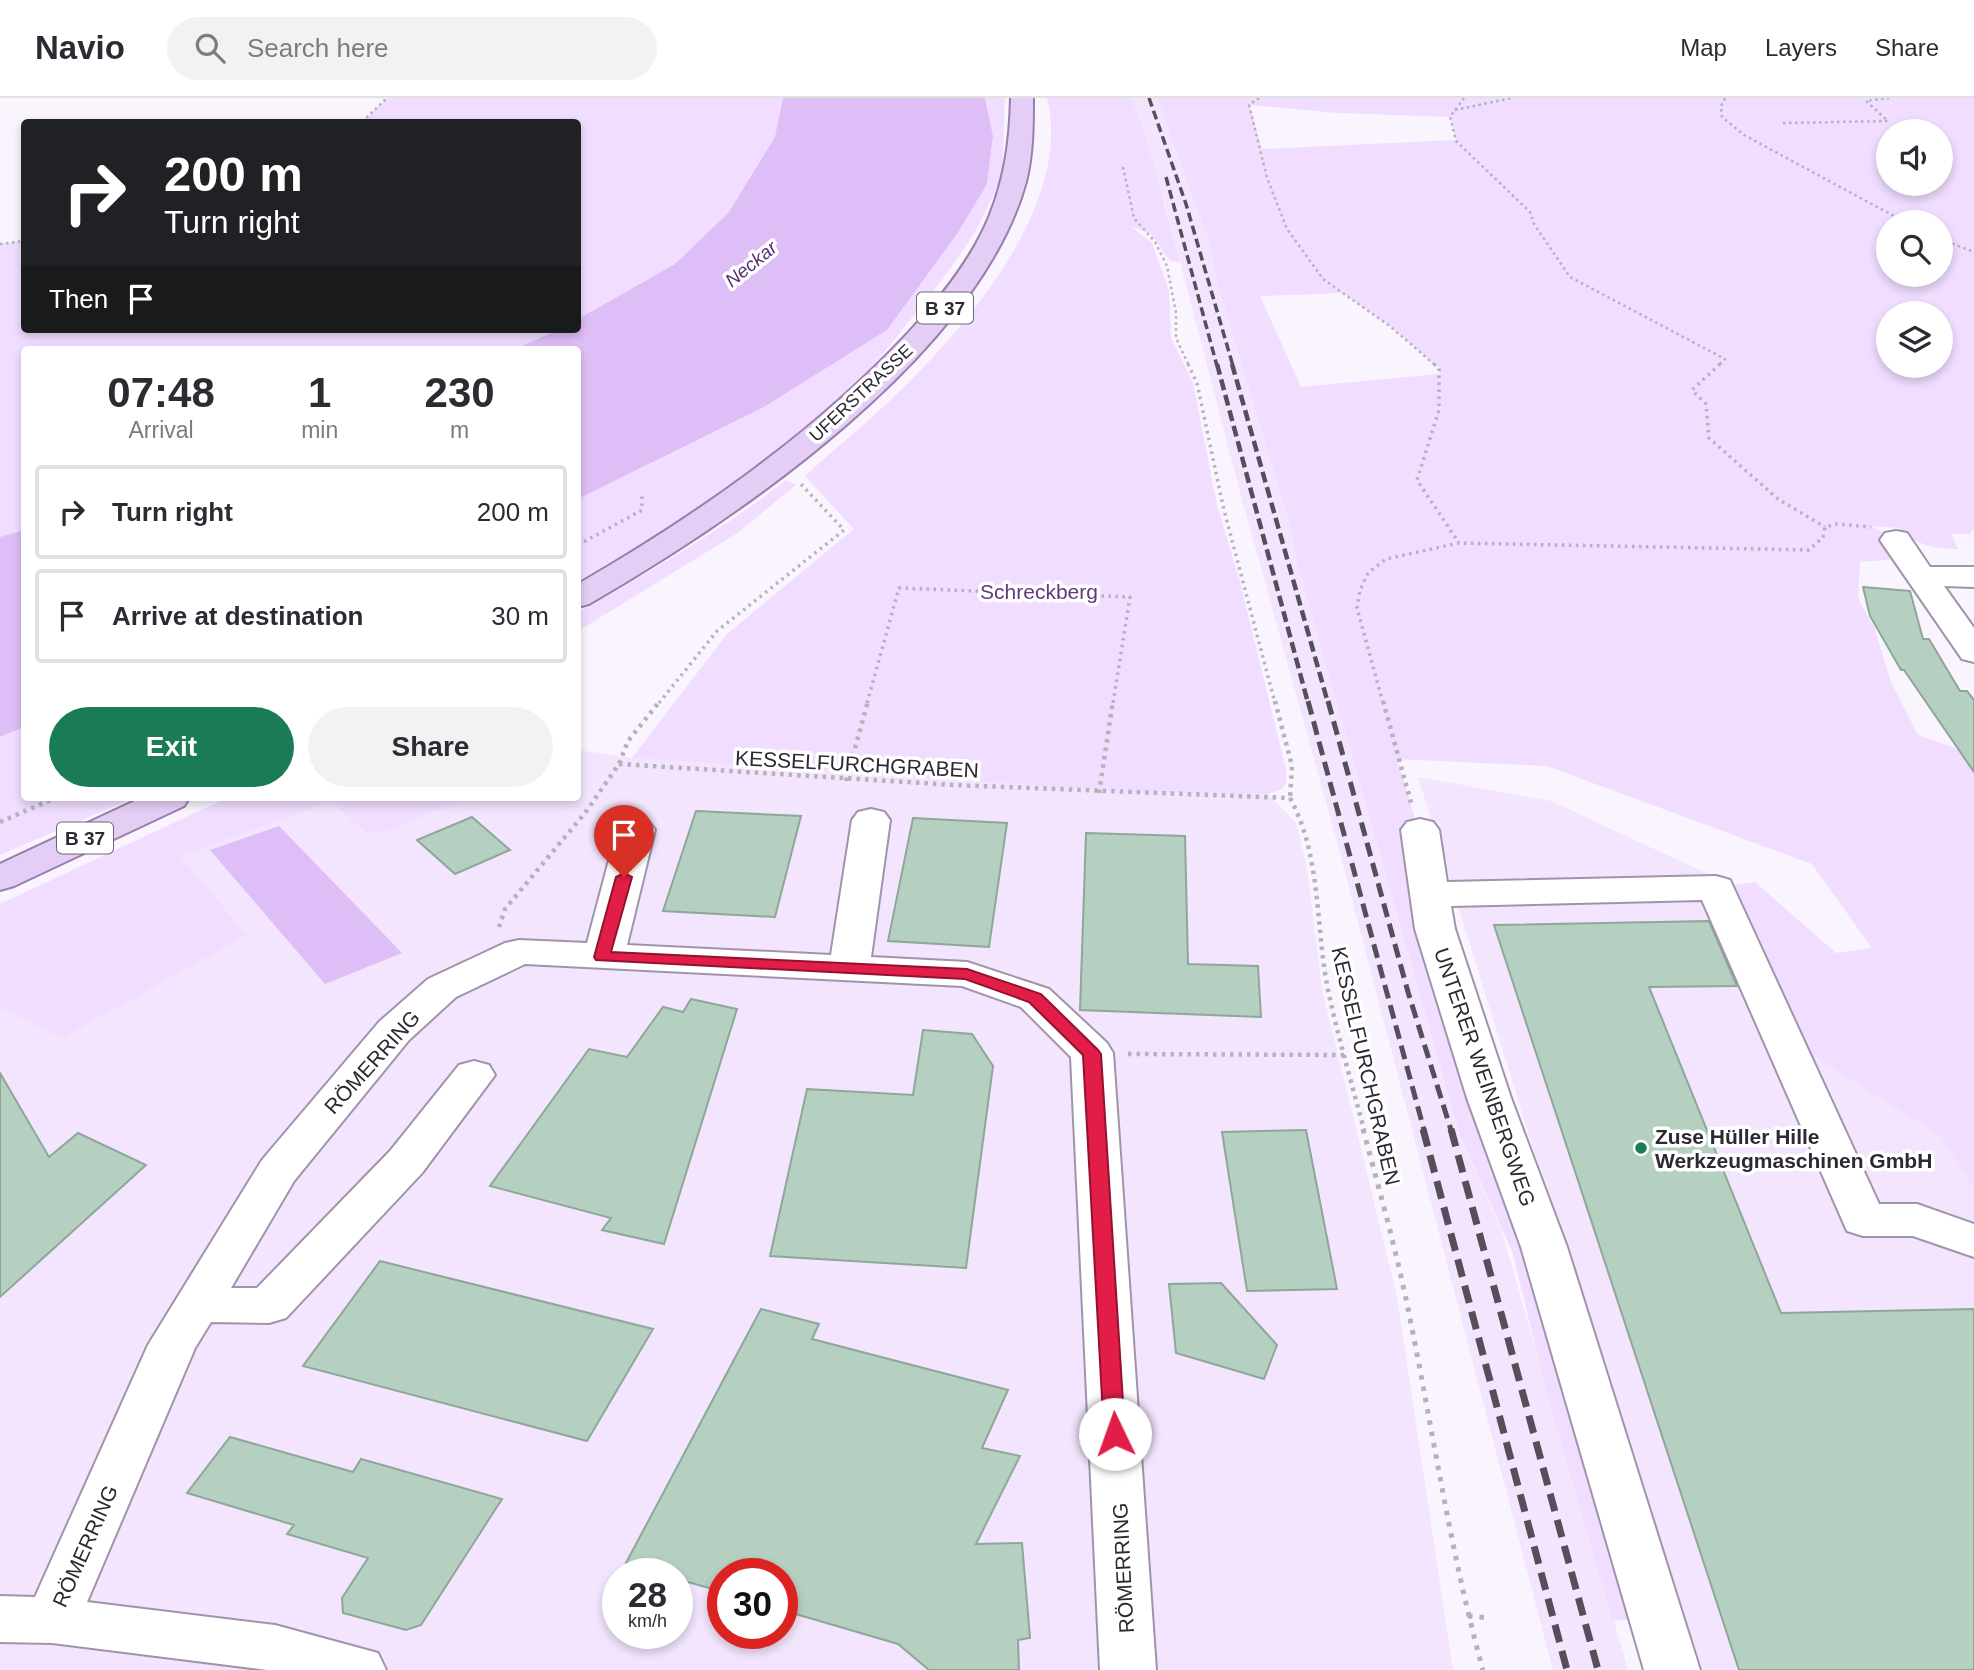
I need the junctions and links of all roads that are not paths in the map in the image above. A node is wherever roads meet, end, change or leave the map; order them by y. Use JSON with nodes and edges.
{"nodes":[{"id":1,"x":1022,"y":98,"type":"edge"},
{"id":2,"x":1896,"y":540,"type":"road end"},
{"id":3,"x":1920,"y":576,"type":"junction"},
{"id":4,"x":1974,"y":577,"type":"edge"},
{"id":5,"x":581,"y":595,"type":"edge"},
{"id":6,"x":1974,"y":652,"type":"edge"},
{"id":7,"x":165,"y":801,"type":"edge"},
{"id":8,"x":871,"y":820,"type":"dead end"},
{"id":9,"x":636,"y":830,"type":"dead end"},
{"id":10,"x":1420,"y":831,"type":"road end"},
{"id":11,"x":0,"y":878,"type":"edge"},
{"id":12,"x":1430,"y":895,"type":"junction"},
{"id":13,"x":602,"y":957,"type":"junction"},
{"id":14,"x":849,"y":968,"type":"junction"},
{"id":15,"x":474,"y":1075,"type":"dead end"},
{"id":16,"x":1974,"y":1241,"type":"edge"},
{"id":17,"x":197,"y":1304,"type":"junction"},
{"id":18,"x":0,"y":1619,"type":"edge"},
{"id":19,"x":52,"y":1620,"type":"junction"},
{"id":20,"x":358,"y":1670,"type":"edge"},
{"id":21,"x":1128,"y":1670,"type":"edge"},
{"id":22,"x":1672,"y":1670,"type":"edge"}],
"edges":[{"from":1,"to":5,"type":"main road","name":"UFERSTRASSE","number":"B 37"},
{"from":2,"to":3,"type":"street"},
{"from":3,"to":4,"type":"street"},
{"from":3,"to":6,"type":"street"},
{"from":7,"to":11,"type":"main road","number":"B 37"},
{"from":8,"to":14,"type":"street"},
{"from":9,"to":13,"type":"street"},
{"from":10,"to":12,"type":"street","name":"UNTERER WEINBERGWEG"},
{"from":12,"to":16,"type":"street"},
{"from":12,"to":22,"type":"street","name":"UNTERER WEINBERGWEG"},
{"from":13,"to":14,"type":"street","name":"RÖMERRING"},
{"from":13,"to":17,"type":"street","name":"RÖMERRING"},
{"from":14,"to":21,"type":"street","name":"RÖMERRING"},
{"from":15,"to":17,"type":"street"},
{"from":17,"to":19,"type":"street","name":"RÖMERRING"},
{"from":18,"to":19,"type":"street"},
{"from":19,"to":20,"type":"street"}]}
